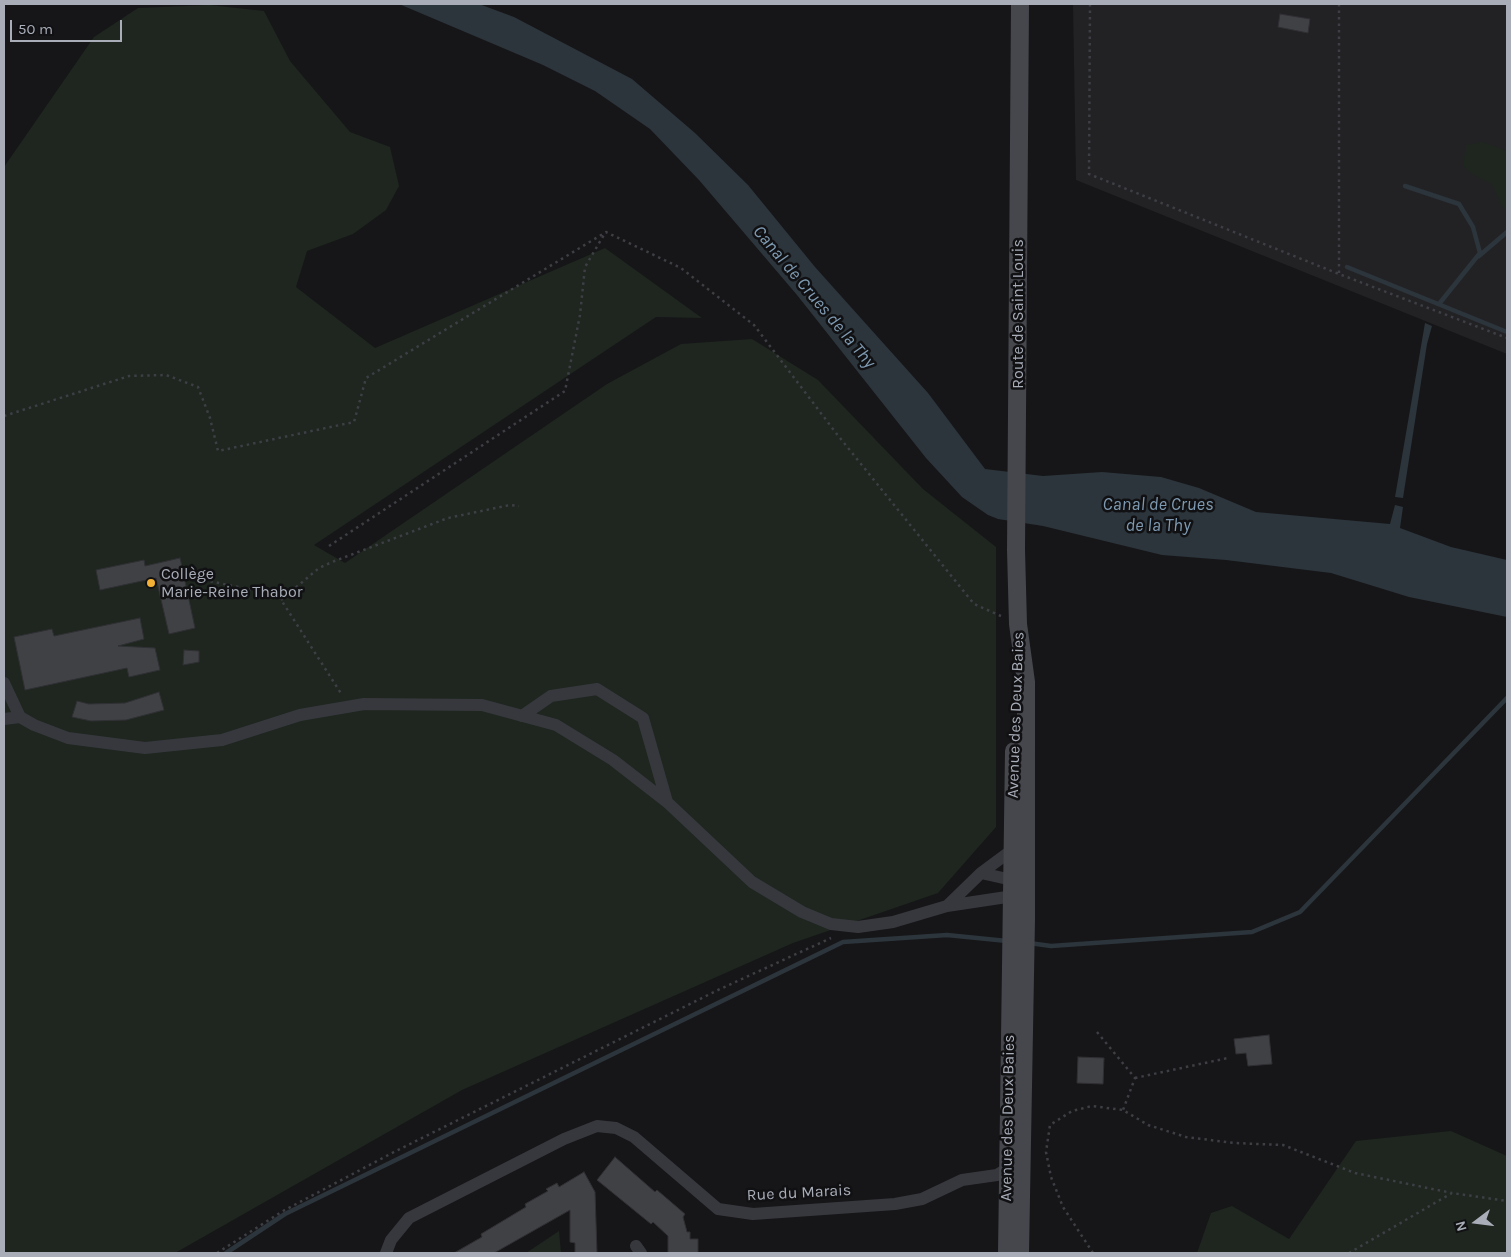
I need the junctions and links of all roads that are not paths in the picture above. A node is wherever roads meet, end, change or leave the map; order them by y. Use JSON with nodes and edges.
{"nodes":[{"id":1,"x":1020,"y":4,"type":"edge"},
{"id":2,"x":1018,"y":624,"type":"junction"},
{"id":3,"x":4,"y":683,"type":"edge"},
{"id":4,"x":522,"y":716,"type":"junction"},
{"id":5,"x":20,"y":717,"type":"junction"},
{"id":6,"x":4,"y":719,"type":"edge"},
{"id":7,"x":667,"y":802,"type":"junction"},
{"id":8,"x":1012,"y":850,"type":"junction"},
{"id":9,"x":981,"y":873,"type":"junction"},
{"id":10,"x":1016,"y":890,"type":"junction"},
{"id":11,"x":947,"y":906,"type":"junction"},
{"id":12,"x":1018,"y":959,"type":"junction"},
{"id":13,"x":1007,"y":1170,"type":"junction"},
{"id":14,"x":386,"y":1253,"type":"edge"},
{"id":15,"x":1008,"y":1253,"type":"edge"},
{"id":16,"x":1020,"y":1253,"type":"edge"}],
"edges":[{"from":1,"to":2,"type":"main road","name":"Route de Saint Louis"},
{"from":2,"to":8,"type":"main road","name":"Avenue des Deux Baies"},
{"from":2,"to":10,"type":"main road","name":"Avenue des Deux Baies"},
{"from":3,"to":5,"type":"street"},
{"from":4,"to":5,"type":"street"},
{"from":4,"to":7,"type":"street"},
{"from":4,"to":7,"type":"street"},
{"from":5,"to":6,"type":"street"},
{"from":7,"to":11,"type":"street"},
{"from":8,"to":9,"type":"street"},
{"from":8,"to":10,"type":"main road","name":"Avenue des Deux Baies"},
{"from":9,"to":10,"type":"street"},
{"from":9,"to":11,"type":"street"},
{"from":10,"to":11,"type":"street"},
{"from":10,"to":12,"type":"main road","name":"Avenue des Deux Baies"},
{"from":12,"to":13,"type":"main road","name":"Avenue des Deux Baies"},
{"from":12,"to":16,"type":"main road","name":"Avenue des Deux Baies"},
{"from":13,"to":14,"type":"street","name":"Rue du Marais"},
{"from":13,"to":15,"type":"main road","name":"Avenue des Deux Baies"}]}
